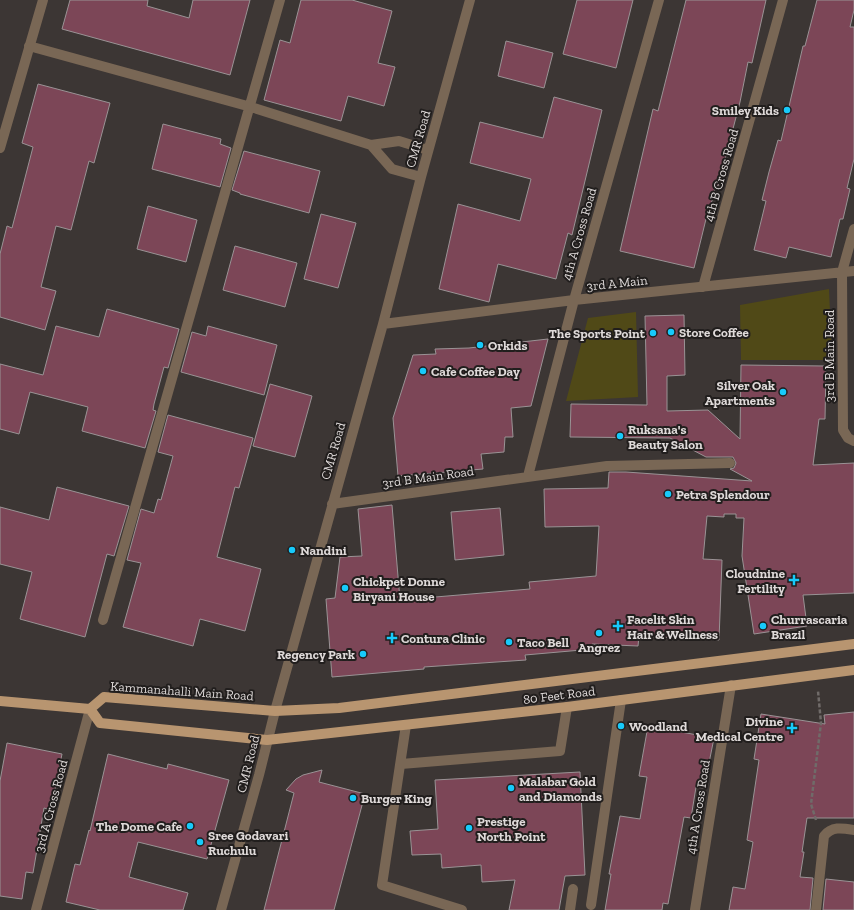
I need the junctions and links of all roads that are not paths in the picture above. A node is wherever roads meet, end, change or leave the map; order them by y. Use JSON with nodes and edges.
{"nodes":[{"id":1,"x":43,"y":0,"type":"edge"},
{"id":2,"x":280,"y":0,"type":"edge"},
{"id":3,"x":470,"y":0,"type":"edge"},
{"id":4,"x":659,"y":0,"type":"edge"},
{"id":5,"x":783,"y":0,"type":"edge"},
{"id":6,"x":29,"y":46,"type":"junction"},
{"id":7,"x":251,"y":107,"type":"junction"},
{"id":8,"x":371,"y":145,"type":"junction"},
{"id":9,"x":0,"y":148,"type":"edge"},
{"id":10,"x":428,"y":150,"type":"junction"},
{"id":11,"x":421,"y":177,"type":"junction"},
{"id":12,"x":854,"y":229,"type":"edge"},
{"id":13,"x":854,"y":271,"type":"edge"},
{"id":14,"x":842,"y":272,"type":"junction"},
{"id":15,"x":703,"y":287,"type":"junction"},
{"id":16,"x":574,"y":300,"type":"junction"},
{"id":17,"x":383,"y":324,"type":"junction"},
{"id":18,"x":851,"y":440,"type":"edge"},
{"id":19,"x":730,"y":463,"type":"dead end"},
{"id":20,"x":528,"y":476,"type":"junction"},
{"id":21,"x":332,"y":504,"type":"junction"},
{"id":22,"x":103,"y":620,"type":"dead end"},
{"id":23,"x":854,"y":644,"type":"edge"},
{"id":24,"x":854,"y":670,"type":"edge"},
{"id":25,"x":731,"y":685,"type":"junction"},
{"id":26,"x":621,"y":700,"type":"junction"},
{"id":27,"x":0,"y":701,"type":"edge"},
{"id":28,"x":567,"y":708,"type":"junction"},
{"id":29,"x":90,"y":709,"type":"junction"},
{"id":30,"x":275,"y":711,"type":"junction"},
{"id":31,"x":406,"y":725,"type":"junction"},
{"id":32,"x":267,"y":740,"type":"junction"},
{"id":33,"x":401,"y":764,"type":"junction"},
{"id":34,"x":854,"y":830,"type":"edge"},
{"id":35,"x":573,"y":889,"type":"dead end"},
{"id":36,"x":591,"y":905,"type":"dead end"},
{"id":37,"x":36,"y":910,"type":"edge"},
{"id":38,"x":221,"y":910,"type":"edge"},
{"id":39,"x":462,"y":910,"type":"edge"},
{"id":40,"x":570,"y":910,"type":"edge"},
{"id":41,"x":694,"y":910,"type":"edge"},
{"id":42,"x":816,"y":910,"type":"edge"}],
"edges":[{"from":1,"to":6,"type":"street"},
{"from":2,"to":7,"type":"street"},
{"from":3,"to":10,"type":"street","name":"CMR Road"},
{"from":4,"to":16,"type":"street","name":"4th A Cross Road"},
{"from":5,"to":15,"type":"street","name":"4th B Cross Road"},
{"from":6,"to":7,"type":"street"},
{"from":6,"to":9,"type":"street"},
{"from":7,"to":8,"type":"street"},
{"from":7,"to":22,"type":"street"},
{"from":8,"to":10,"type":"street"},
{"from":8,"to":11,"type":"street"},
{"from":10,"to":11,"type":"street","name":"CMR Road"},
{"from":11,"to":17,"type":"street","name":"CMR Road"},
{"from":12,"to":14,"type":"street","name":"3rd B Main Road"},
{"from":13,"to":14,"type":"street","name":"3rd A Main"},
{"from":14,"to":15,"type":"street","name":"3rd A Main"},
{"from":14,"to":18,"type":"street","name":"3rd B Main Road"},
{"from":15,"to":16,"type":"street","name":"3rd A Main"},
{"from":16,"to":17,"type":"street","name":"3rd A Main"},
{"from":16,"to":20,"type":"street","name":"4th A Cross Road"},
{"from":17,"to":21,"type":"street","name":"CMR Road"},
{"from":19,"to":20,"type":"street","name":"3rd B Main Road"},
{"from":20,"to":21,"type":"street","name":"3rd B Main Road"},
{"from":21,"to":30,"type":"street","name":"CMR Road"},
{"from":23,"to":30,"type":"main road","name":"80 Feet Road"},
{"from":24,"to":25,"type":"main road","name":"80 Feet Road"},
{"from":25,"to":26,"type":"main road","name":"80 Feet Road"},
{"from":25,"to":41,"type":"street","name":"4th A Cross Road"},
{"from":26,"to":28,"type":"main road","name":"80 Feet Road"},
{"from":26,"to":36,"type":"street"},
{"from":27,"to":29,"type":"main road"},
{"from":28,"to":31,"type":"main road","name":"80 Feet Road"},
{"from":28,"to":33,"type":"street"},
{"from":29,"to":30,"type":"main road","name":"Kammanahalli Main Road"},
{"from":29,"to":32,"type":"main road"},
{"from":29,"to":37,"type":"street","name":"3rd A Cross Road"},
{"from":30,"to":32,"type":"street","name":"CMR Road"},
{"from":31,"to":32,"type":"main road","name":"80 Feet Road"},
{"from":31,"to":33,"type":"street"},
{"from":32,"to":38,"type":"street","name":"CMR Road"},
{"from":33,"to":39,"type":"street"},
{"from":34,"to":42,"type":"street"},
{"from":35,"to":40,"type":"street"}]}
